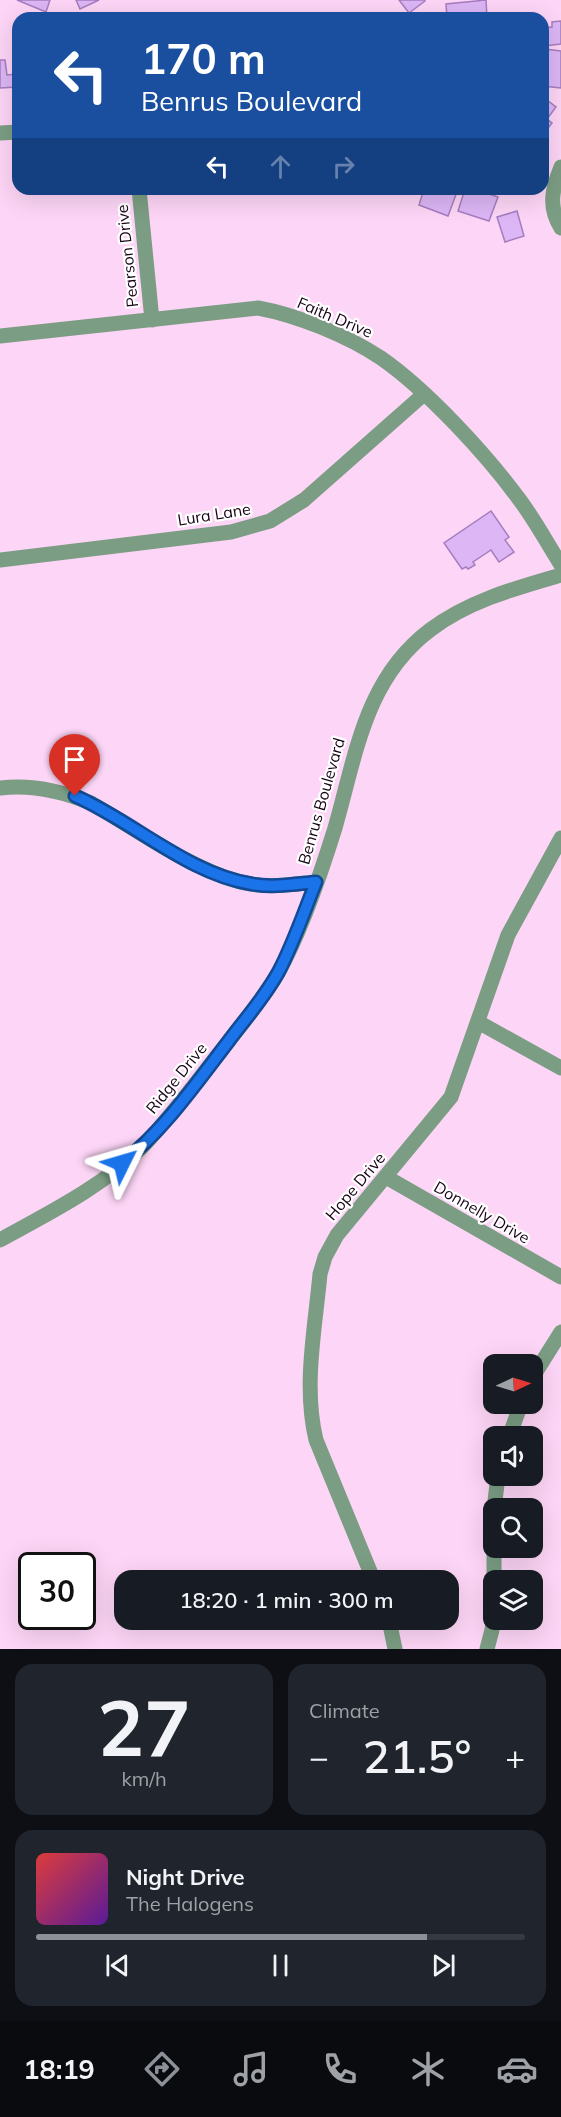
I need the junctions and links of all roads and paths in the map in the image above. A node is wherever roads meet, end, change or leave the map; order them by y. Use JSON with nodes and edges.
{"nodes":[{"id":1,"x":554,"y":173,"type":"edge"},
{"id":2,"x":140,"y":195,"type":"edge"},
{"id":3,"x":561,"y":228,"type":"edge"},
{"id":4,"x":152,"y":320,"type":"junction"},
{"id":5,"x":0,"y":336,"type":"edge"},
{"id":6,"x":424,"y":394,"type":"junction"},
{"id":7,"x":0,"y":560,"type":"edge"},
{"id":8,"x":561,"y":565,"type":"edge"},
{"id":9,"x":561,"y":575,"type":"edge"},
{"id":10,"x":0,"y":788,"type":"edge"},
{"id":11,"x":561,"y":838,"type":"edge"},
{"id":12,"x":316,"y":882,"type":"junction"},
{"id":13,"x":478,"y":1022,"type":"junction"},
{"id":14,"x":561,"y":1068,"type":"edge"},
{"id":15,"x":386,"y":1177,"type":"junction"},
{"id":16,"x":0,"y":1240,"type":"edge"},
{"id":17,"x":561,"y":1277,"type":"edge"},
{"id":18,"x":561,"y":1332,"type":"edge"},
{"id":19,"x":543,"y":1361,"type":"edge"},
{"id":20,"x":369,"y":1570,"type":"edge"},
{"id":21,"x":391,"y":1630,"type":"edge"},
{"id":22,"x":492,"y":1630,"type":"edge"},
{"id":23,"x":395,"y":1649,"type":"edge"},
{"id":24,"x":487,"y":1649,"type":"edge"}],
"edges":[{"from":1,"to":3,"type":"street"},
{"from":2,"to":4,"type":"street","name":"Pearson Drive"},
{"from":4,"to":5,"type":"street","name":"Faith Drive"},
{"from":4,"to":6,"type":"street","name":"Faith Drive"},
{"from":6,"to":7,"type":"street","name":"Lura Lane"},
{"from":6,"to":8,"type":"street","name":"Faith Drive"},
{"from":9,"to":12,"type":"street","name":"Benrus Boulevard"},
{"from":10,"to":12,"type":"street","name":"Benrus Boulevard"},
{"from":11,"to":13,"type":"street","name":"Hope Drive"},
{"from":12,"to":16,"type":"street","name":"Ridge Drive"},
{"from":13,"to":14,"type":"street"},
{"from":13,"to":15,"type":"street","name":"Hope Drive"},
{"from":15,"to":17,"type":"street","name":"Donnelly Drive"},
{"from":15,"to":20,"type":"street","name":"Hope Drive"},
{"from":18,"to":19,"type":"street"},
{"from":21,"to":23,"type":"street"},
{"from":22,"to":24,"type":"street"}]}
